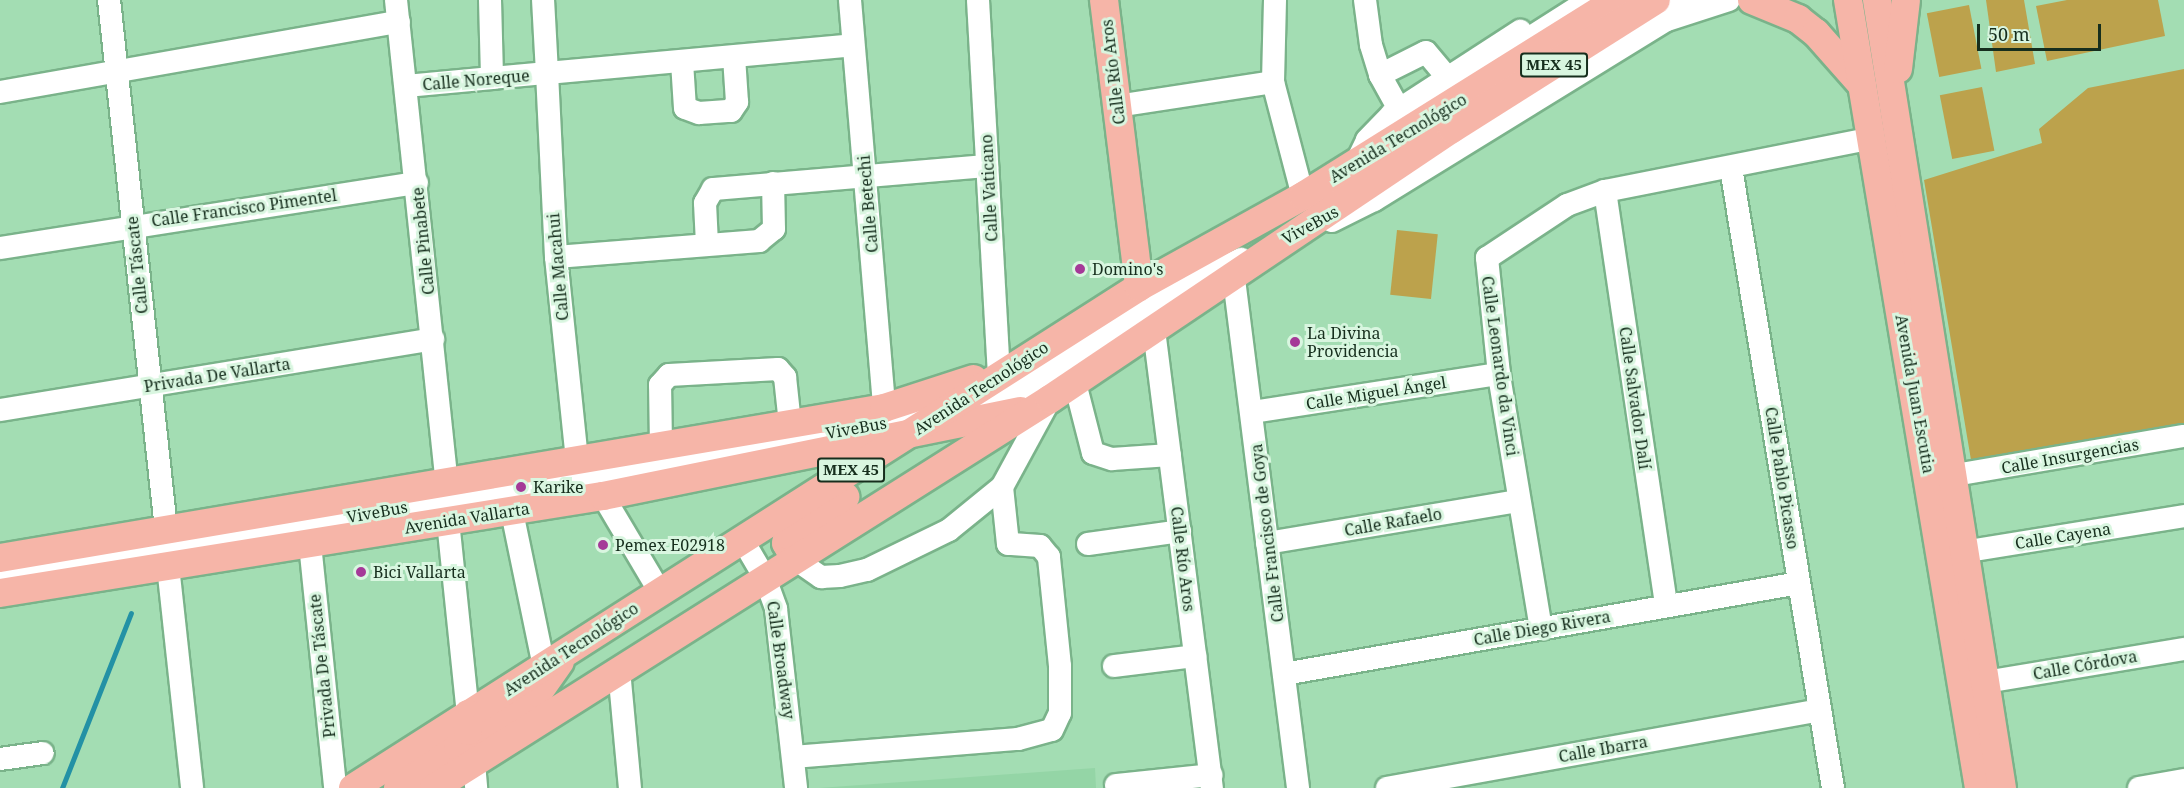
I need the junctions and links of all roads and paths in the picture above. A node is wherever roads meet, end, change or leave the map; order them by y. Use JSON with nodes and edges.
{"nodes":[{"id":1,"x":109,"y":0,"type":"edge"},
{"id":2,"x":396,"y":0,"type":"edge"},
{"id":3,"x":490,"y":0,"type":"edge"},
{"id":4,"x":543,"y":0,"type":"edge"},
{"id":5,"x":850,"y":0,"type":"edge"},
{"id":6,"x":978,"y":0,"type":"edge"},
{"id":7,"x":1104,"y":0,"type":"edge"},
{"id":8,"x":1275,"y":0,"type":"edge"},
{"id":9,"x":1365,"y":0,"type":"edge"},
{"id":10,"x":1589,"y":0,"type":"edge"},
{"id":11,"x":1617,"y":0,"type":"edge"},
{"id":12,"x":1656,"y":0,"type":"edge"},
{"id":13,"x":1685,"y":0,"type":"edge"},
{"id":14,"x":1729,"y":0,"type":"edge"},
{"id":15,"x":1752,"y":0,"type":"edge"},
{"id":16,"x":1848,"y":0,"type":"edge"},
{"id":17,"x":1877,"y":0,"type":"edge"},
{"id":18,"x":1906,"y":0,"type":"edge"},
{"id":19,"x":1559,"y":3,"type":"edge"},
{"id":20,"x":399,"y":22,"type":"junction"},
{"id":21,"x":853,"y":45,"type":"junction"},
{"id":22,"x":734,"y":57,"type":"junction"},
{"id":23,"x":682,"y":62,"type":"junction"},
{"id":24,"x":547,"y":73,"type":"junction"},
{"id":25,"x":116,"y":74,"type":"junction"},
{"id":26,"x":1380,"y":75,"type":"junction"},
{"id":27,"x":492,"y":78,"type":"junction"},
{"id":28,"x":1273,"y":82,"type":"junction"},
{"id":29,"x":406,"y":86,"type":"junction"},
{"id":30,"x":1864,"y":89,"type":"junction"},
{"id":31,"x":0,"y":92,"type":"edge"},
{"id":32,"x":1452,"y":103,"type":"junction"},
{"id":33,"x":1117,"y":106,"type":"junction"},
{"id":34,"x":1399,"y":109,"type":"junction"},
{"id":35,"x":1894,"y":112,"type":"junction"},
{"id":36,"x":1872,"y":138,"type":"junction"},
{"id":37,"x":1358,"y":159,"type":"junction"},
{"id":38,"x":987,"y":166,"type":"junction"},
{"id":39,"x":1731,"y":168,"type":"junction"},
{"id":40,"x":866,"y":177,"type":"junction"},
{"id":41,"x":417,"y":183,"type":"junction"},
{"id":42,"x":773,"y":183,"type":"junction"},
{"id":43,"x":1605,"y":191,"type":"junction"},
{"id":44,"x":1303,"y":196,"type":"junction"},
{"id":45,"x":133,"y":225,"type":"junction"},
{"id":46,"x":1307,"y":229,"type":"junction"},
{"id":47,"x":707,"y":244,"type":"junction"},
{"id":48,"x":0,"y":248,"type":"edge"},
{"id":49,"x":556,"y":257,"type":"junction"},
{"id":50,"x":1234,"y":279,"type":"junction"},
{"id":51,"x":1188,"y":284,"type":"junction"},
{"id":52,"x":1139,"y":287,"type":"junction"},
{"id":53,"x":1154,"y":330,"type":"junction"},
{"id":54,"x":433,"y":339,"type":"junction"},
{"id":55,"x":1499,"y":374,"type":"junction"},
{"id":56,"x":999,"y":376,"type":"junction"},
{"id":57,"x":1075,"y":383,"type":"junction"},
{"id":58,"x":150,"y":386,"type":"junction"},
{"id":59,"x":1044,"y":403,"type":"junction"},
{"id":60,"x":884,"y":408,"type":"junction"},
{"id":61,"x":0,"y":410,"type":"edge"},
{"id":62,"x":1253,"y":412,"type":"junction"},
{"id":63,"x":940,"y":414,"type":"junction"},
{"id":64,"x":790,"y":424,"type":"junction"},
{"id":65,"x":2184,"y":436,"type":"edge"},
{"id":66,"x":897,"y":441,"type":"junction"},
{"id":67,"x":661,"y":447,"type":"junction"},
{"id":68,"x":1170,"y":455,"type":"junction"},
{"id":69,"x":577,"y":459,"type":"junction"},
{"id":70,"x":1955,"y":476,"type":"junction"},
{"id":71,"x":447,"y":482,"type":"junction"},
{"id":72,"x":1002,"y":487,"type":"junction"},
{"id":73,"x":603,"y":496,"type":"junction"},
{"id":74,"x":1519,"y":501,"type":"junction"},
{"id":75,"x":512,"y":512,"type":"junction"},
{"id":76,"x":2184,"y":516,"type":"edge"},
{"id":77,"x":448,"y":521,"type":"junction"},
{"id":78,"x":166,"y":530,"type":"junction"},
{"id":79,"x":1180,"y":531,"type":"junction"},
{"id":80,"x":742,"y":539,"type":"junction"},
{"id":81,"x":1267,"y":543,"type":"junction"},
{"id":82,"x":310,"y":544,"type":"junction"},
{"id":83,"x":1088,"y":544,"type":"dead end"},
{"id":84,"x":1954,"y":553,"type":"junction"},
{"id":85,"x":0,"y":558,"type":"edge"},
{"id":86,"x":795,"y":559,"type":"junction"},
{"id":87,"x":168,"y":566,"type":"junction"},
{"id":88,"x":0,"y":576,"type":"edge"},
{"id":89,"x":765,"y":578,"type":"junction"},
{"id":90,"x":1799,"y":583,"type":"junction"},
{"id":91,"x":660,"y":592,"type":"junction"},
{"id":92,"x":0,"y":593,"type":"edge"},
{"id":93,"x":1666,"y":605,"type":"junction"},
{"id":94,"x":1541,"y":629,"type":"junction"},
{"id":95,"x":2184,"y":648,"type":"edge"},
{"id":96,"x":1195,"y":656,"type":"junction"},
{"id":97,"x":553,"y":660,"type":"junction"},
{"id":98,"x":1114,"y":666,"type":"dead end"},
{"id":99,"x":619,"y":670,"type":"junction"},
{"id":100,"x":1284,"y":674,"type":"junction"},
{"id":101,"x":1985,"y":682,"type":"junction"},
{"id":102,"x":1820,"y":710,"type":"junction"},
{"id":103,"x":468,"y":714,"type":"junction"},
{"id":104,"x":43,"y":753,"type":"dead end"},
{"id":105,"x":793,"y":757,"type":"junction"},
{"id":106,"x":0,"y":759,"type":"edge"},
{"id":107,"x":475,"y":775,"type":"edge"},
{"id":108,"x":2184,"y":780,"type":"edge"},
{"id":109,"x":1212,"y":782,"type":"edge"},
{"id":110,"x":1116,"y":785,"type":"dead end"},
{"id":111,"x":192,"y":788,"type":"edge"},
{"id":112,"x":335,"y":788,"type":"edge"},
{"id":113,"x":353,"y":788,"type":"edge"},
{"id":114,"x":398,"y":788,"type":"edge"},
{"id":115,"x":434,"y":788,"type":"edge"},
{"id":116,"x":630,"y":788,"type":"edge"},
{"id":117,"x":796,"y":788,"type":"edge"},
{"id":118,"x":1298,"y":788,"type":"edge"},
{"id":119,"x":1387,"y":788,"type":"edge"},
{"id":120,"x":1833,"y":788,"type":"edge"},
{"id":121,"x":1979,"y":788,"type":"edge"},
{"id":122,"x":2002,"y":788,"type":"edge"},
{"id":123,"x":2139,"y":788,"type":"edge"}],
"edges":[{"from":1,"to":25,"type":"street","name":"Calle Táscate"},
{"from":2,"to":20,"type":"street","name":"Calle Pinabete"},
{"from":3,"to":27,"type":"street"},
{"from":4,"to":24,"type":"street","name":"Calle Noreque"},
{"from":5,"to":21,"type":"street","name":"Calle Betechi"},
{"from":6,"to":38,"type":"street","name":"Calle Vaticano"},
{"from":7,"to":33,"type":"main road","name":"Calle Río Aros"},
{"from":8,"to":28,"type":"street"},
{"from":9,"to":26,"type":"street"},
{"from":10,"to":37,"type":"street"},
{"from":11,"to":32,"type":"main road","name":"Avenida Tecnológico","number":"MEX 45"},
{"from":12,"to":32,"type":"main road","name":"Avenida Tecnológico","number":"MEX 45"},
{"from":13,"to":46,"type":"street","name":"ViveBus"},
{"from":14,"to":46,"type":"street"},
{"from":15,"to":30,"type":"main road"},
{"from":16,"to":30,"type":"main road","name":"Avenida Juan Escutia"},
{"from":17,"to":35,"type":"main road","name":"Avenida Juan Escutia"},
{"from":18,"to":35,"type":"main road"},
{"from":19,"to":32,"type":"street"},
{"from":20,"to":25,"type":"street"},
{"from":20,"to":29,"type":"street","name":"Calle Pinabete"},
{"from":21,"to":22,"type":"street","name":"Calle Noreque"},
{"from":21,"to":40,"type":"street","name":"Calle Betechi"},
{"from":22,"to":23,"type":"street","name":"Calle Noreque"},
{"from":22,"to":23,"type":"street"},
{"from":23,"to":24,"type":"street","name":"Calle Noreque"},
{"from":24,"to":27,"type":"street","name":"Calle Noreque"},
{"from":24,"to":49,"type":"street","name":"Calle Macahui"},
{"from":25,"to":31,"type":"street"},
{"from":25,"to":45,"type":"street","name":"Calle Táscate"},
{"from":26,"to":32,"type":"street"},
{"from":26,"to":34,"type":"street"},
{"from":27,"to":29,"type":"street","name":"Calle Noreque"},
{"from":28,"to":33,"type":"street"},
{"from":28,"to":44,"type":"street"},
{"from":29,"to":41,"type":"street","name":"Calle Pinabete"},
{"from":30,"to":36,"type":"main road","name":"Avenida Juan Escutia"},
{"from":32,"to":34,"type":"street"},
{"from":32,"to":37,"type":"main road","name":"Avenida Tecnológico","number":"MEX 45"},
{"from":32,"to":46,"type":"main road","name":"Avenida Tecnológico","number":"MEX 45"},
{"from":33,"to":52,"type":"main road","name":"Calle Río Aros"},
{"from":34,"to":37,"type":"street"},
{"from":35,"to":70,"type":"main road","name":"Avenida Juan Escutia"},
{"from":36,"to":39,"type":"street","name":"Calle Leonardo da Vinci"},
{"from":36,"to":84,"type":"main road","name":"Avenida Juan Escutia"},
{"from":37,"to":44,"type":"main road","name":"Avenida Tecnológico","number":"MEX 45"},
{"from":38,"to":40,"type":"street"},
{"from":38,"to":56,"type":"street","name":"Calle Vaticano"},
{"from":39,"to":43,"type":"street","name":"Calle Leonardo da Vinci"},
{"from":39,"to":90,"type":"street","name":"Calle Pablo Picasso"},
{"from":40,"to":42,"type":"street"},
{"from":40,"to":60,"type":"street","name":"Calle Betechi"},
{"from":41,"to":45,"type":"street","name":"Calle Francisco Pimentel"},
{"from":41,"to":54,"type":"street","name":"Calle Pinabete"},
{"from":42,"to":47,"type":"street"},
{"from":42,"to":47,"type":"street"},
{"from":43,"to":55,"type":"street","name":"Calle Leonardo da Vinci"},
{"from":43,"to":93,"type":"street","name":"Calle Salvador Dalí"},
{"from":44,"to":51,"type":"street"},
{"from":44,"to":52,"type":"main road","name":"Avenida Tecnológico","number":"MEX 45"},
{"from":45,"to":48,"type":"street","name":"Calle Francisco Pimentel"},
{"from":45,"to":58,"type":"street","name":"Calle Táscate"},
{"from":46,"to":50,"type":"main road","name":"Avenida Tecnológico","number":"MEX 45"},
{"from":46,"to":51,"type":"street","name":"ViveBus"},
{"from":47,"to":49,"type":"street"},
{"from":49,"to":69,"type":"street","name":"Calle Macahui"},
{"from":50,"to":53,"type":"main road","name":"Avenida Tecnológico","number":"MEX 45"},
{"from":50,"to":62,"type":"street","name":"Calle Francisco de Goya"},
{"from":51,"to":63,"type":"street","name":"ViveBus"},
{"from":52,"to":56,"type":"main road","name":"Avenida Tecnológico","number":"MEX 45"},
{"from":53,"to":57,"type":"main road","name":"Avenida Tecnológico","number":"MEX 45"},
{"from":53,"to":68,"type":"street","name":"Calle Río Aros"},
{"from":54,"to":58,"type":"street","name":"Privada De Vallarta"},
{"from":54,"to":71,"type":"street","name":"Calle Pinabete"},
{"from":55,"to":62,"type":"street","name":"Calle Miguel Ángel"},
{"from":55,"to":74,"type":"street","name":"Calle Leonardo da Vinci"},
{"from":56,"to":60,"type":"main road"},
{"from":56,"to":63,"type":"main road","name":"Avenida Tecnológico","number":"MEX 45"},
{"from":57,"to":59,"type":"main road","name":"Avenida Tecnológico","number":"MEX 45"},
{"from":57,"to":68,"type":"street"},
{"from":58,"to":61,"type":"street","name":"Privada De Vallarta"},
{"from":58,"to":78,"type":"street","name":"Calle Táscate"},
{"from":59,"to":66,"type":"main road","name":"Avenida Vallarta"},
{"from":59,"to":72,"type":"street"},
{"from":59,"to":86,"type":"main road","name":"Avenida Tecnológico","number":"MEX 45"},
{"from":60,"to":64,"type":"main road"},
{"from":62,"to":81,"type":"street","name":"Calle Francisco de Goya"},
{"from":63,"to":66,"type":"main road","name":"Avenida Tecnológico","number":"MEX 45"},
{"from":63,"to":88,"type":"street","name":"ViveBus"},
{"from":64,"to":67,"type":"main road"},
{"from":64,"to":67,"type":"street"},
{"from":65,"to":70,"type":"street","name":"Calle Insurgencias"},
{"from":66,"to":73,"type":"main road","name":"Avenida Vallarta"},
{"from":66,"to":80,"type":"main road","name":"Avenida Tecnológico","number":"MEX 45"},
{"from":66,"to":86,"type":"main road"},
{"from":67,"to":69,"type":"main road"},
{"from":68,"to":79,"type":"street","name":"Calle Río Aros"},
{"from":69,"to":71,"type":"main road"},
{"from":70,"to":84,"type":"main road","name":"Avenida Juan Escutia"},
{"from":71,"to":78,"type":"main road"},
{"from":72,"to":86,"type":"street"},
{"from":72,"to":105,"type":"street"},
{"from":73,"to":75,"type":"main road","name":"Avenida Vallarta"},
{"from":73,"to":91,"type":"street"},
{"from":74,"to":81,"type":"street","name":"Calle Rafaelo"},
{"from":74,"to":94,"type":"street","name":"Calle Leonardo da Vinci"},
{"from":75,"to":77,"type":"main road","name":"Avenida Vallarta"},
{"from":75,"to":97,"type":"street"},
{"from":76,"to":84,"type":"street","name":"Calle Cayena"},
{"from":77,"to":82,"type":"main road","name":"Avenida Vallarta"},
{"from":77,"to":103,"type":"street"},
{"from":78,"to":85,"type":"main road"},
{"from":79,"to":83,"type":"street"},
{"from":79,"to":96,"type":"street","name":"Calle Río Aros"},
{"from":80,"to":89,"type":"street","name":"Calle Broadway"},
{"from":80,"to":91,"type":"main road","name":"Avenida Tecnológico","number":"MEX 45"},
{"from":81,"to":100,"type":"street","name":"Calle Francisco de Goya"},
{"from":82,"to":87,"type":"main road","name":"Avenida Vallarta"},
{"from":82,"to":112,"type":"street","name":"Privada De Táscate"},
{"from":84,"to":101,"type":"main road","name":"Avenida Juan Escutia"},
{"from":84,"to":121,"type":"main road","name":"Avenida Juan Escutia"},
{"from":86,"to":89,"type":"main road","name":"Avenida Tecnológico","number":"MEX 45"},
{"from":87,"to":92,"type":"main road","name":"Avenida Vallarta"},
{"from":87,"to":111,"type":"street"},
{"from":89,"to":99,"type":"main road","name":"Avenida Tecnológico","number":"MEX 45"},
{"from":89,"to":105,"type":"street","name":"Calle Broadway"},
{"from":90,"to":93,"type":"street","name":"Calle Diego Rivera"},
{"from":90,"to":102,"type":"street","name":"Calle Pablo Picasso"},
{"from":91,"to":97,"type":"main road","name":"Avenida Tecnológico","number":"MEX 45"},
{"from":93,"to":94,"type":"street","name":"Calle Diego Rivera"},
{"from":94,"to":100,"type":"street","name":"Calle Diego Rivera"},
{"from":95,"to":101,"type":"street","name":"Calle Córdova"},
{"from":96,"to":98,"type":"street"},
{"from":96,"to":109,"type":"street","name":"Calle Río Aros"},
{"from":97,"to":103,"type":"main road","name":"Avenida Tecnológico","number":"MEX 45"},
{"from":97,"to":107,"type":"main road"},
{"from":99,"to":107,"type":"main road","name":"Avenida Tecnológico","number":"MEX 45"},
{"from":99,"to":116,"type":"street"},
{"from":100,"to":118,"type":"street","name":"Calle Francisco de Goya"},
{"from":101,"to":122,"type":"main road","name":"Avenida Juan Escutia"},
{"from":102,"to":119,"type":"street","name":"Calle Ibarra"},
{"from":102,"to":120,"type":"street","name":"Calle Pablo Picasso"},
{"from":103,"to":113,"type":"main road","name":"Avenida Tecnológico","number":"MEX 45"},
{"from":103,"to":114,"type":"main road"},
{"from":104,"to":106,"type":"street"},
{"from":105,"to":117,"type":"street","name":"Calle Broadway"},
{"from":107,"to":115,"type":"main road","name":"Avenida Tecnológico","number":"MEX 45"},
{"from":108,"to":123,"type":"street"},
{"from":109,"to":110,"type":"street"}]}
